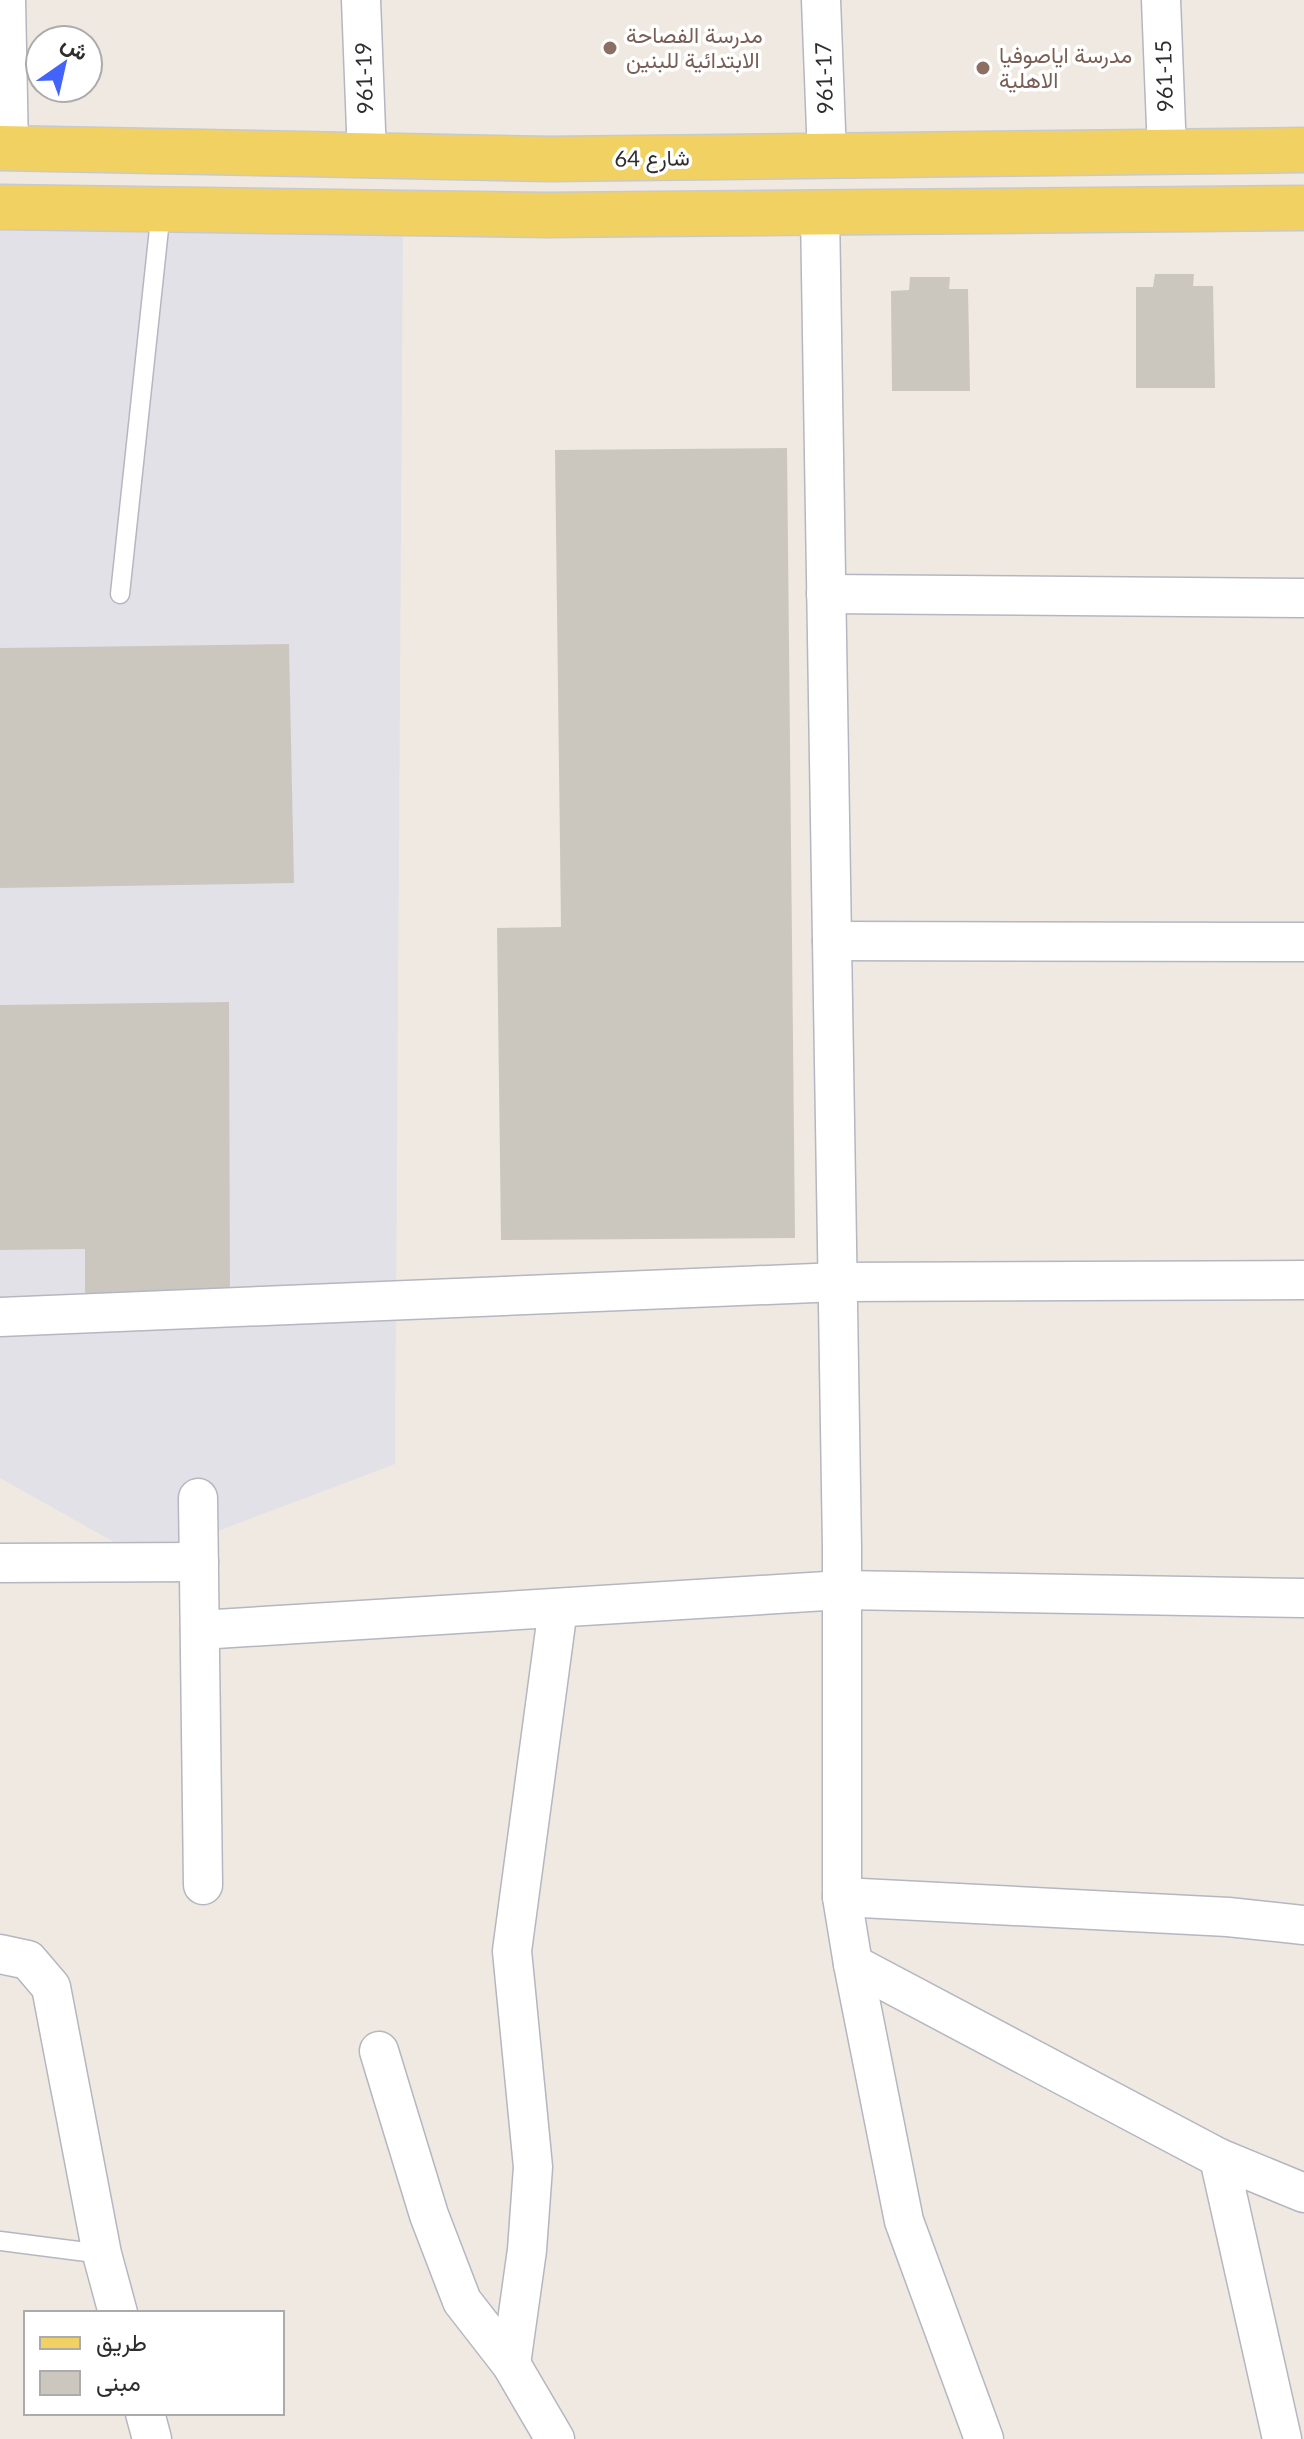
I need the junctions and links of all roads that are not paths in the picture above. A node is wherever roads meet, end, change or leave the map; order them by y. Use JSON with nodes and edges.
{"nodes":[{"id":1,"x":6,"y":0,"type":"edge"},
{"id":2,"x":361,"y":0,"type":"edge"},
{"id":3,"x":821,"y":0,"type":"edge"},
{"id":4,"x":1161,"y":0,"type":"edge"},
{"id":5,"x":4,"y":148,"type":"edge"},
{"id":6,"x":1304,"y":150,"type":"edge"},
{"id":7,"x":1167,"y":152,"type":"junction"},
{"id":8,"x":367,"y":156,"type":"junction"},
{"id":9,"x":827,"y":156,"type":"junction"},
{"id":10,"x":0,"y":207,"type":"edge"},
{"id":11,"x":1304,"y":208,"type":"edge"},
{"id":12,"x":161,"y":210,"type":"junction"},
{"id":13,"x":820,"y":212,"type":"junction"},
{"id":14,"x":120,"y":594,"type":"dead end"},
{"id":15,"x":826,"y":594,"type":"junction"},
{"id":16,"x":1304,"y":598,"type":"edge"},
{"id":17,"x":832,"y":941,"type":"junction"},
{"id":18,"x":1304,"y":942,"type":"edge"},
{"id":19,"x":1304,"y":1280,"type":"edge"},
{"id":20,"x":838,"y":1282,"type":"junction"},
{"id":21,"x":0,"y":1317,"type":"edge"},
{"id":22,"x":198,"y":1498,"type":"dead end"},
{"id":23,"x":199,"y":1562,"type":"junction"},
{"id":24,"x":0,"y":1563,"type":"edge"},
{"id":25,"x":842,"y":1590,"type":"junction"},
{"id":26,"x":1304,"y":1598,"type":"edge"},
{"id":27,"x":558,"y":1608,"type":"junction"},
{"id":28,"x":200,"y":1630,"type":"junction"},
{"id":29,"x":203,"y":1885,"type":"dead end"},
{"id":30,"x":842,"y":1897,"type":"junction"},
{"id":31,"x":1304,"y":1925,"type":"edge"},
{"id":32,"x":0,"y":1954,"type":"edge"},
{"id":33,"x":853,"y":1964,"type":"junction"},
{"id":34,"x":379,"y":2051,"type":"dead end"},
{"id":35,"x":1219,"y":2158,"type":"junction"},
{"id":36,"x":1304,"y":2193,"type":"edge"},
{"id":37,"x":0,"y":2241,"type":"edge"},
{"id":38,"x":102,"y":2254,"type":"junction"},
{"id":39,"x":117,"y":2311,"type":"edge"},
{"id":40,"x":511,"y":2364,"type":"junction"},
{"id":41,"x":146,"y":2415,"type":"edge"},
{"id":42,"x":152,"y":2439,"type":"edge"},
{"id":43,"x":555,"y":2439,"type":"edge"},
{"id":44,"x":984,"y":2439,"type":"edge"},
{"id":45,"x":1282,"y":2439,"type":"edge"}],
"edges":[{"from":1,"to":5,"type":"street"},
{"from":2,"to":8,"type":"street","name":"961-19"},
{"from":3,"to":9,"type":"street","name":"961-17"},
{"from":4,"to":7,"type":"street","name":"961-15"},
{"from":5,"to":8,"type":"main road","name":"شارع 64"},
{"from":6,"to":7,"type":"main road","name":"شارع 64"},
{"from":7,"to":9,"type":"main road","name":"شارع 64"},
{"from":8,"to":9,"type":"main road","name":"شارع 64"},
{"from":10,"to":12,"type":"main road"},
{"from":11,"to":13,"type":"main road"},
{"from":12,"to":13,"type":"main road"},
{"from":12,"to":14,"type":"lane"},
{"from":13,"to":15,"type":"street"},
{"from":15,"to":16,"type":"street"},
{"from":15,"to":17,"type":"street"},
{"from":17,"to":18,"type":"street"},
{"from":17,"to":20,"type":"street"},
{"from":19,"to":20,"type":"street"},
{"from":20,"to":21,"type":"street"},
{"from":20,"to":25,"type":"street"},
{"from":22,"to":23,"type":"street"},
{"from":23,"to":24,"type":"street"},
{"from":23,"to":28,"type":"street"},
{"from":25,"to":26,"type":"street"},
{"from":25,"to":27,"type":"street"},
{"from":25,"to":30,"type":"street"},
{"from":27,"to":28,"type":"street"},
{"from":27,"to":40,"type":"street"},
{"from":28,"to":29,"type":"street"},
{"from":30,"to":31,"type":"street"},
{"from":30,"to":33,"type":"street"},
{"from":32,"to":38,"type":"street"},
{"from":33,"to":35,"type":"street"},
{"from":33,"to":44,"type":"street"},
{"from":34,"to":40,"type":"street"},
{"from":35,"to":36,"type":"street"},
{"from":35,"to":45,"type":"street"},
{"from":37,"to":38,"type":"lane"},
{"from":38,"to":39,"type":"street"},
{"from":40,"to":43,"type":"street"},
{"from":41,"to":42,"type":"street"}]}
